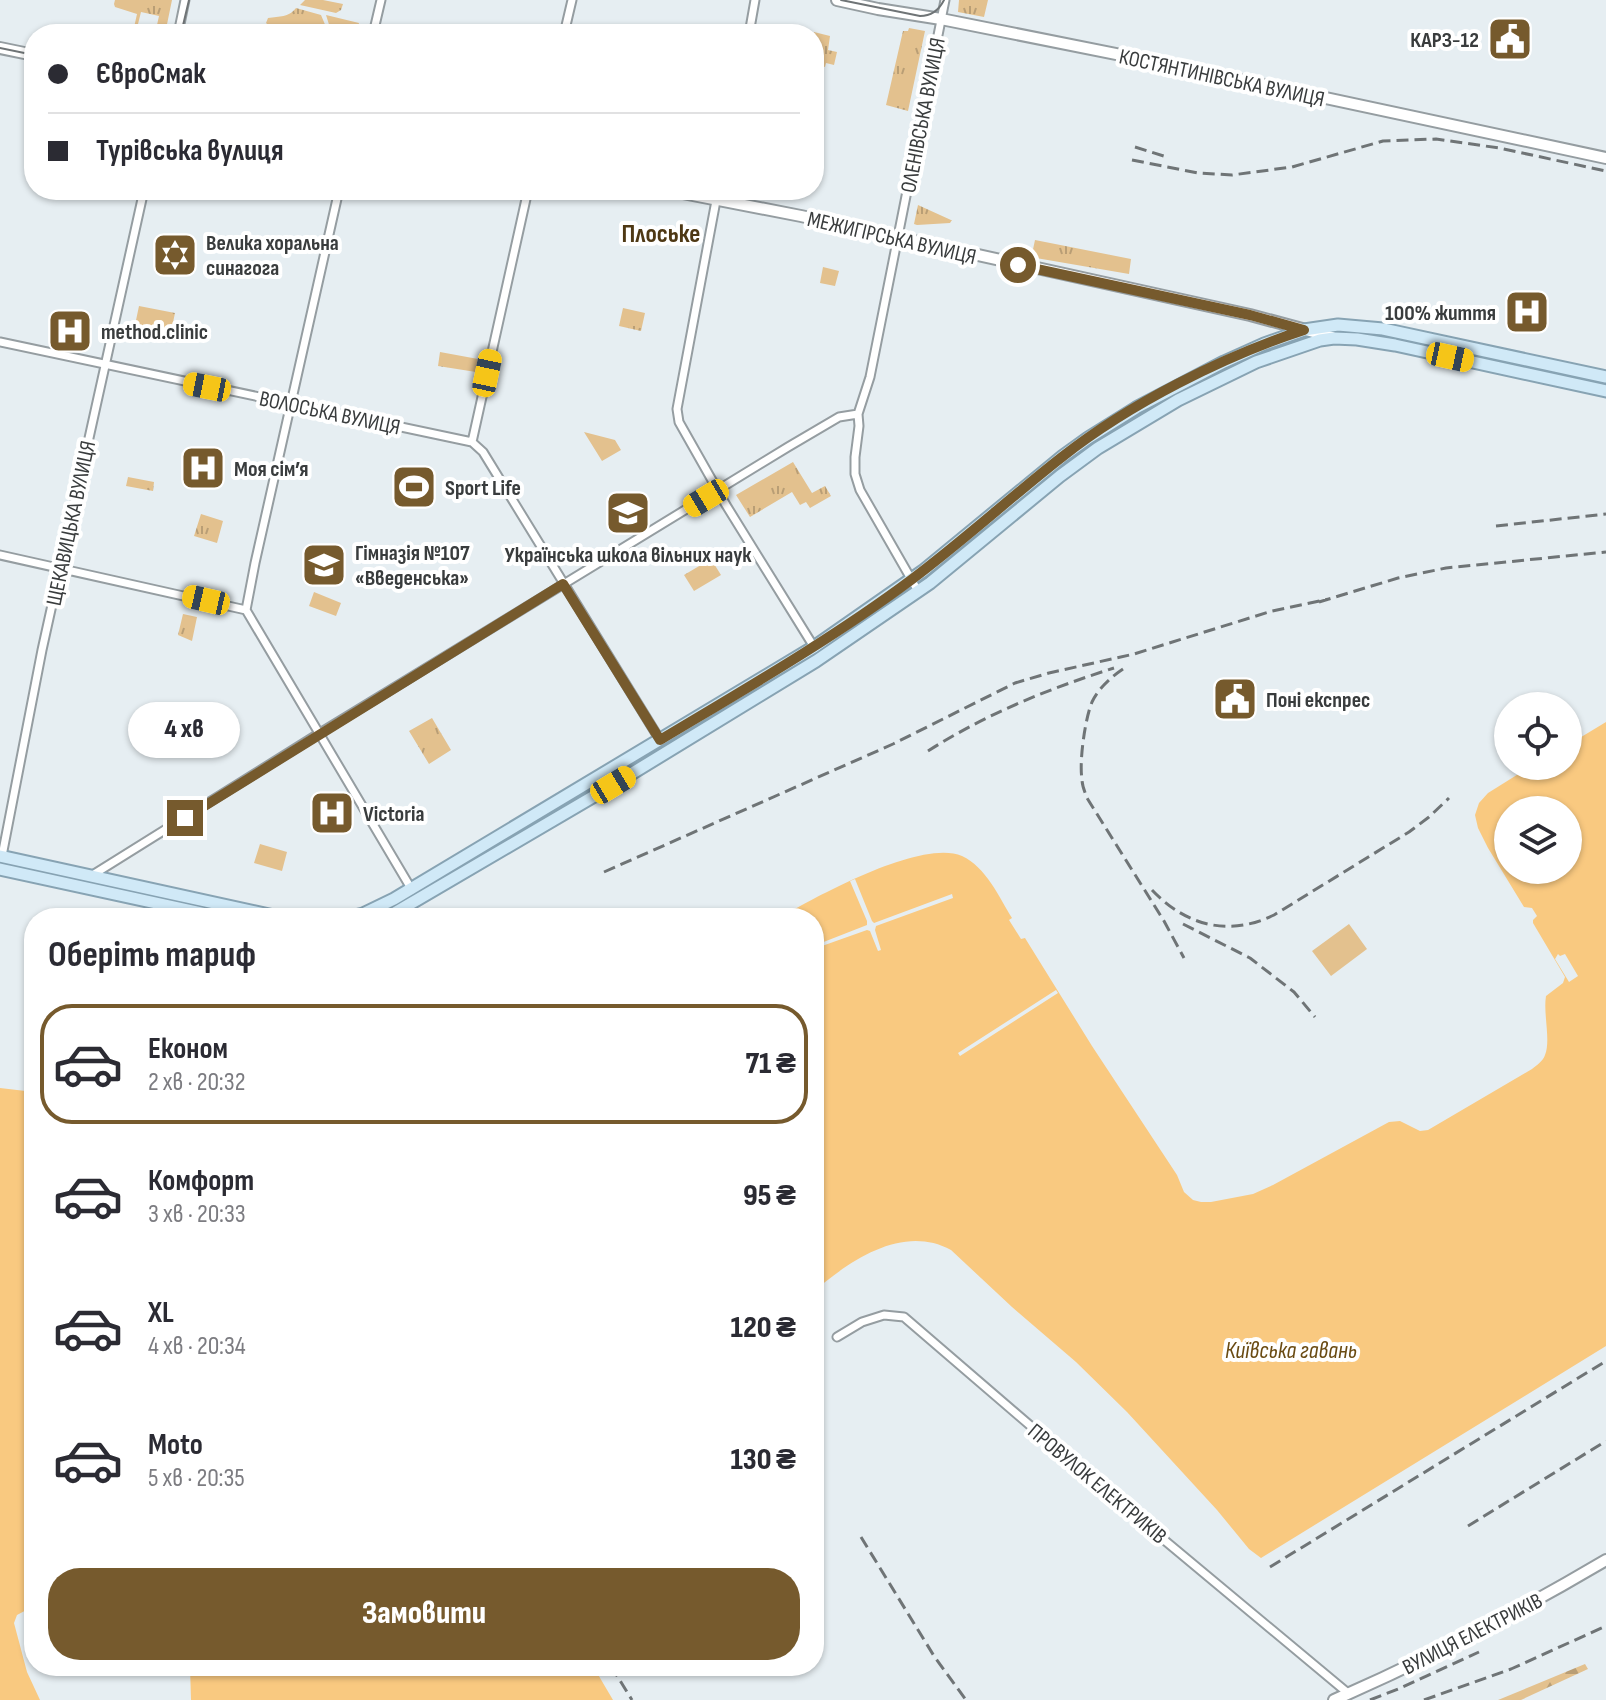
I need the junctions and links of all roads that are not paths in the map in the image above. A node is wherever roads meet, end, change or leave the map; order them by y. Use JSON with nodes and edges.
{"nodes":[{"id":1,"x":185,"y":0,"type":"edge"},
{"id":2,"x":381,"y":0,"type":"edge"},
{"id":3,"x":572,"y":0,"type":"edge"},
{"id":4,"x":755,"y":0,"type":"edge"},
{"id":5,"x":837,"y":0,"type":"edge"},
{"id":6,"x":945,"y":0,"type":"edge"},
{"id":7,"x":941,"y":19,"type":"junction"},
{"id":8,"x":180,"y":24,"type":"edge"},
{"id":9,"x":375,"y":24,"type":"edge"},
{"id":10,"x":566,"y":24,"type":"edge"},
{"id":11,"x":751,"y":24,"type":"edge"},
{"id":12,"x":0,"y":48,"type":"edge"},
{"id":13,"x":24,"y":53,"type":"edge"},
{"id":14,"x":1606,"y":158,"type":"edge"},
{"id":15,"x":142,"y":200,"type":"edge"},
{"id":16,"x":337,"y":200,"type":"edge"},
{"id":17,"x":526,"y":200,"type":"edge"},
{"id":18,"x":716,"y":200,"type":"edge"},
{"id":19,"x":738,"y":200,"type":"edge"},
{"id":20,"x":897,"y":237,"type":"junction"},
{"id":21,"x":1304,"y":330,"type":"junction"},
{"id":22,"x":1334,"y":338,"type":"junction"},
{"id":23,"x":0,"y":342,"type":"edge"},
{"id":24,"x":105,"y":366,"type":"junction"},
{"id":25,"x":1606,"y":377,"type":"edge"},
{"id":26,"x":1606,"y":391,"type":"edge"},
{"id":27,"x":291,"y":403,"type":"junction"},
{"id":28,"x":858,"y":414,"type":"junction"},
{"id":29,"x":472,"y":442,"type":"junction"},
{"id":30,"x":718,"y":491,"type":"junction"},
{"id":31,"x":0,"y":555,"type":"edge"},
{"id":32,"x":60,"y":569,"type":"junction"},
{"id":33,"x":912,"y":579,"type":"junction"},
{"id":34,"x":563,"y":584,"type":"junction"},
{"id":35,"x":918,"y":591,"type":"junction"},
{"id":36,"x":246,"y":610,"type":"junction"},
{"id":37,"x":814,"y":647,"type":"junction"},
{"id":38,"x":320,"y":733,"type":"junction"},
{"id":39,"x":660,"y":740,"type":"junction"},
{"id":40,"x":1,"y":860,"type":"edge"},
{"id":41,"x":90,"y":882,"type":"junction"},
{"id":42,"x":412,"y":889,"type":"junction"},
{"id":43,"x":418,"y":900,"type":"junction"},
{"id":44,"x":188,"y":908,"type":"edge"},
{"id":45,"x":229,"y":908,"type":"edge"},
{"id":46,"x":375,"y":908,"type":"edge"},
{"id":47,"x":404,"y":908,"type":"edge"},
{"id":48,"x":837,"y":1337,"type":"dead end"},
{"id":49,"x":1606,"y":1560,"type":"edge"},
{"id":50,"x":1349,"y":1694,"type":"junction"},
{"id":51,"x":1334,"y":1700,"type":"edge"}],
"edges":[{"from":1,"to":8,"type":"street"},
{"from":2,"to":9,"type":"street"},
{"from":3,"to":10,"type":"street"},
{"from":4,"to":11,"type":"street"},
{"from":5,"to":7,"type":"street","name":"КОСТЯНТИНІВСЬКА ВУЛИЦЯ"},
{"from":6,"to":7,"type":"street","name":"ОЛЕНІВСЬКА ВУЛИЦЯ"},
{"from":7,"to":14,"type":"street","name":"КОСТЯНТИНІВСЬКА ВУЛИЦЯ"},
{"from":7,"to":20,"type":"street","name":"ОЛЕНІВСЬКА ВУЛИЦЯ"},
{"from":12,"to":13,"type":"street"},
{"from":15,"to":24,"type":"street","name":"ЩЕКАВИЦЬКА ВУЛИЦЯ"},
{"from":16,"to":27,"type":"street"},
{"from":17,"to":29,"type":"street"},
{"from":18,"to":30,"type":"street"},
{"from":19,"to":20,"type":"street","name":"МЕЖИГІРСЬКА ВУЛИЦЯ"},
{"from":20,"to":21,"type":"street","name":"МЕЖИГІРСЬКА ВУЛИЦЯ"},
{"from":20,"to":28,"type":"street","name":"ОЛЕНІВСЬКА ВУЛИЦЯ"},
{"from":21,"to":22,"type":"street","name":"МЕЖИГІРСЬКА ВУЛИЦЯ"},
{"from":21,"to":25,"type":"main road","name":"МЕЖИГІРСЬКА ВУЛИЦЯ"},
{"from":21,"to":33,"type":"main road"},
{"from":22,"to":26,"type":"main road","name":"МЕЖИГІРСЬКА ВУЛИЦЯ"},
{"from":22,"to":35,"type":"main road"},
{"from":23,"to":24,"type":"street","name":"ВОЛОСЬКА ВУЛИЦЯ"},
{"from":24,"to":27,"type":"street","name":"ВОЛОСЬКА ВУЛИЦЯ"},
{"from":24,"to":32,"type":"street","name":"ЩЕКАВИЦЬКА ВУЛИЦЯ"},
{"from":27,"to":29,"type":"street","name":"ВОЛОСЬКА ВУЛИЦЯ"},
{"from":27,"to":36,"type":"street"},
{"from":28,"to":30,"type":"street"},
{"from":28,"to":33,"type":"street","name":"ОЛЕНІВСЬКА ВУЛИЦЯ"},
{"from":29,"to":34,"type":"street"},
{"from":30,"to":34,"type":"street"},
{"from":30,"to":37,"type":"street"},
{"from":31,"to":32,"type":"street"},
{"from":32,"to":36,"type":"street"},
{"from":32,"to":40,"type":"street","name":"ЩЕКАВИЦЬКА ВУЛИЦЯ"},
{"from":33,"to":35,"type":"street","name":"ОЛЕНІВСЬКА ВУЛИЦЯ"},
{"from":33,"to":37,"type":"main road"},
{"from":34,"to":38,"type":"street"},
{"from":34,"to":39,"type":"street"},
{"from":35,"to":43,"type":"main road"},
{"from":36,"to":38,"type":"street"},
{"from":37,"to":39,"type":"main road"},
{"from":38,"to":41,"type":"street"},
{"from":38,"to":42,"type":"street"},
{"from":39,"to":42,"type":"main road"},
{"from":40,"to":41,"type":"main road"},
{"from":41,"to":44,"type":"main road"},
{"from":41,"to":45,"type":"main road"},
{"from":42,"to":43,"type":"street"},
{"from":42,"to":46,"type":"main road"},
{"from":43,"to":47,"type":"main road"},
{"from":48,"to":50,"type":"street","name":"ПРОВУЛОК ЕЛЕКТРИКІВ"},
{"from":49,"to":50,"type":"street","name":"ВУЛИЦЯ ЕЛЕКТРИКІВ"},
{"from":50,"to":51,"type":"street","name":"ВУЛИЦЯ ЕЛЕКТРИКІВ"}]}
